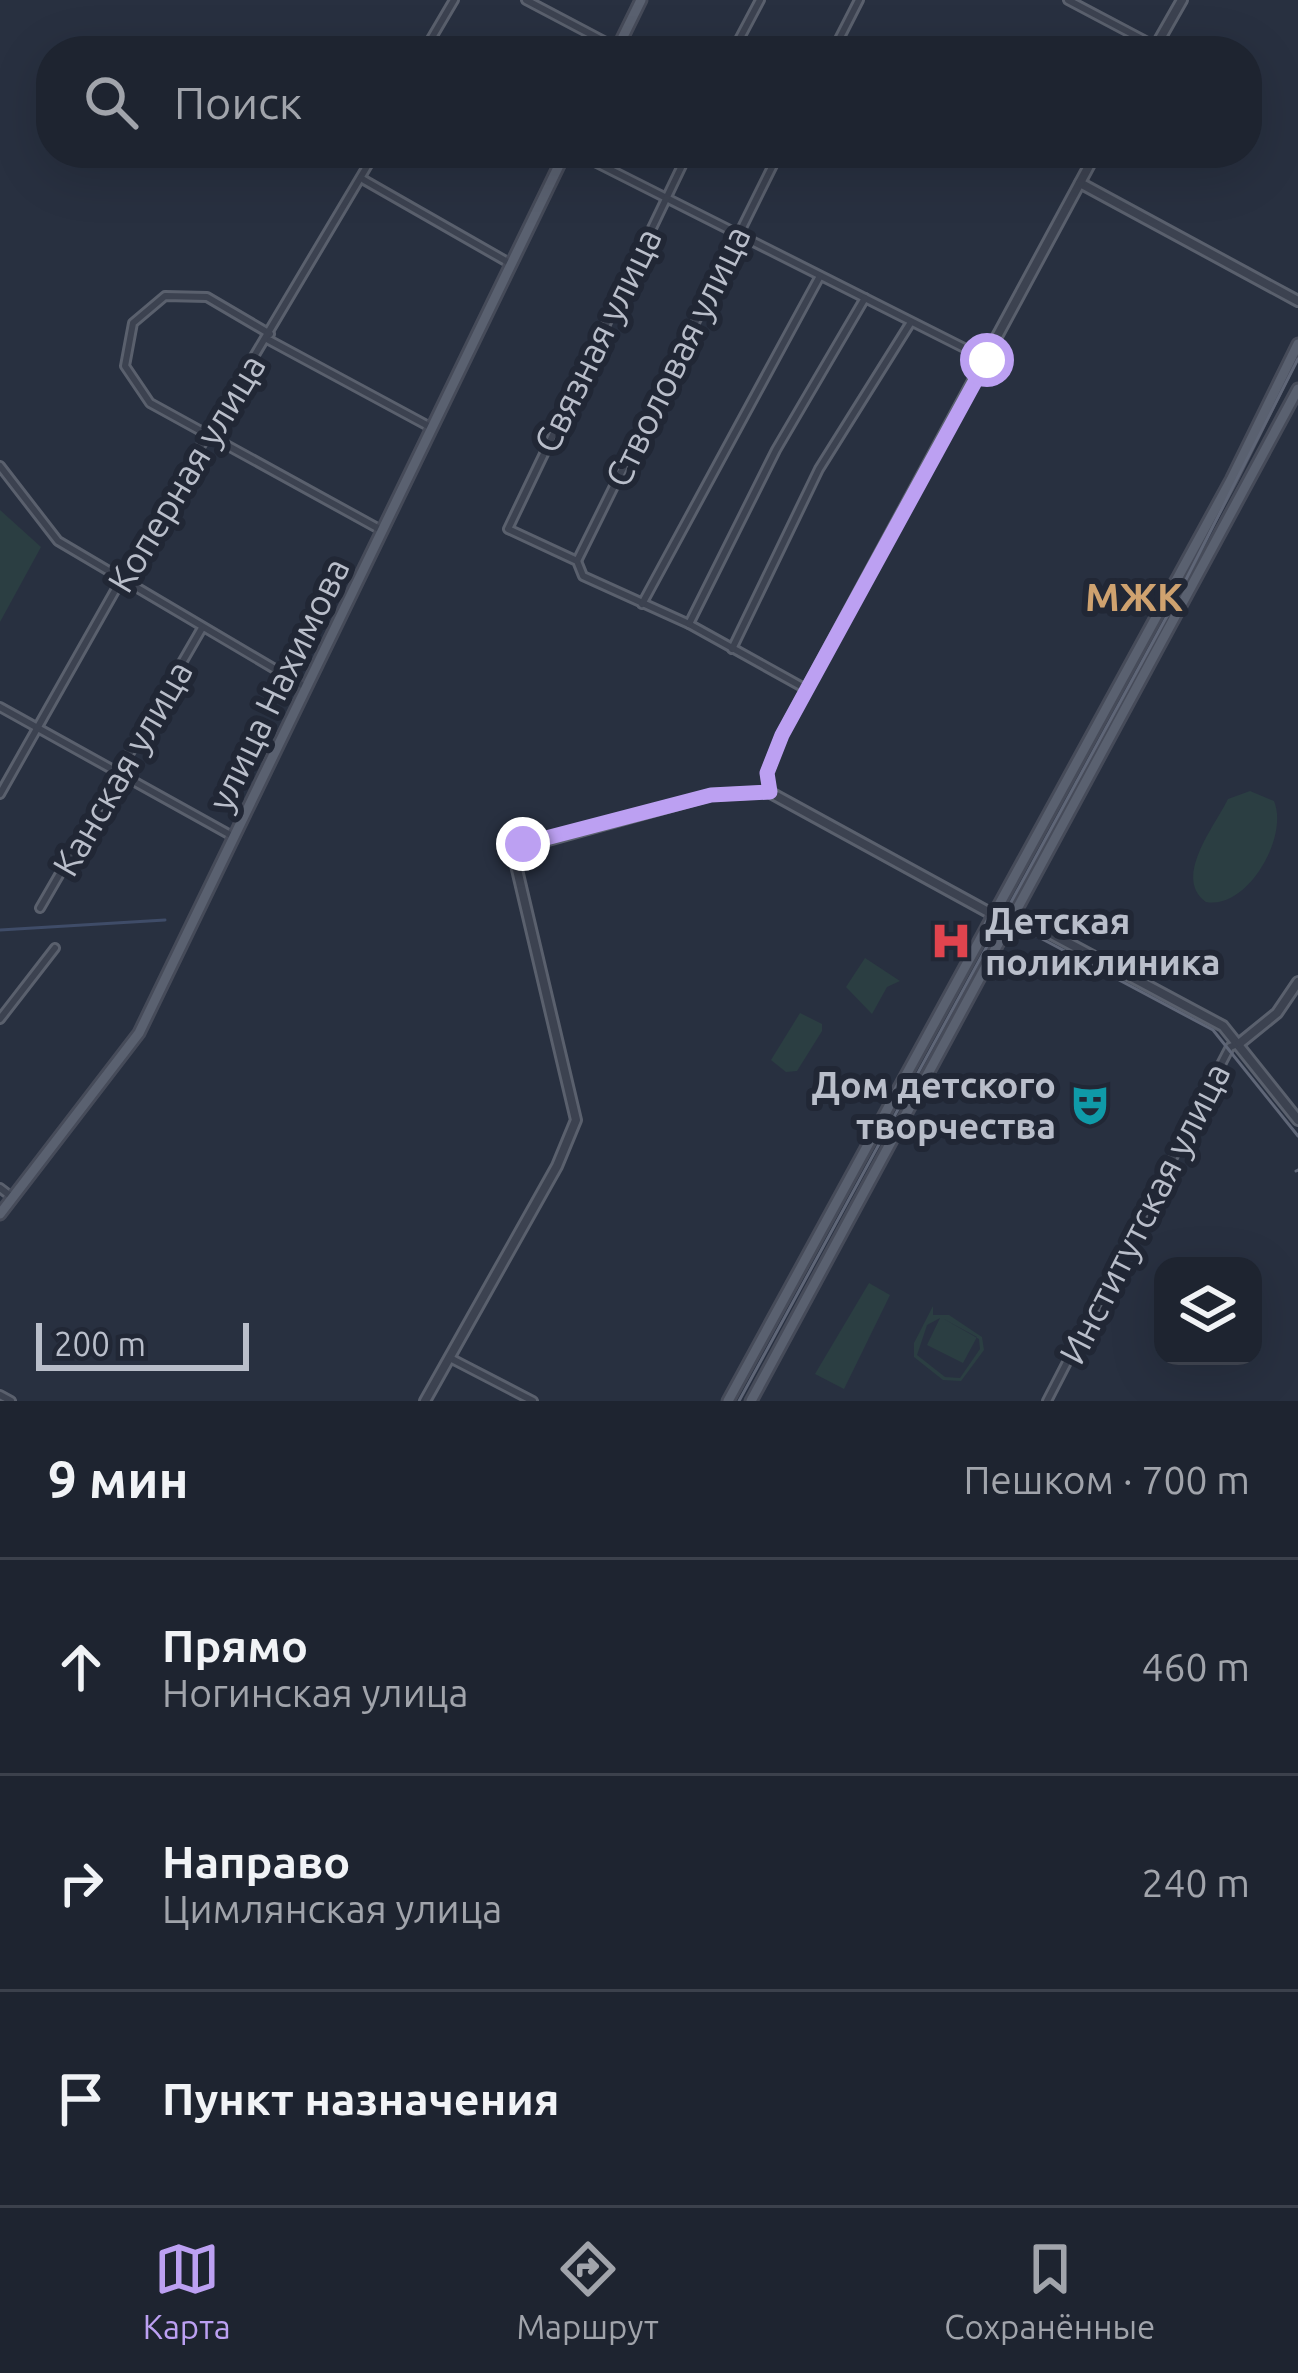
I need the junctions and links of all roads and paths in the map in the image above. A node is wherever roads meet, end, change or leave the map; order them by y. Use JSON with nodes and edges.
{"nodes":[{"id":1,"x":454,"y":0,"type":"edge"},
{"id":2,"x":526,"y":0,"type":"edge"},
{"id":3,"x":641,"y":0,"type":"edge"},
{"id":4,"x":760,"y":0,"type":"edge"},
{"id":5,"x":859,"y":0,"type":"edge"},
{"id":6,"x":1067,"y":0,"type":"edge"},
{"id":7,"x":1182,"y":0,"type":"edge"},
{"id":8,"x":433,"y":36,"type":"edge"},
{"id":9,"x":591,"y":36,"type":"edge"},
{"id":10,"x":623,"y":36,"type":"edge"},
{"id":11,"x":741,"y":36,"type":"edge"},
{"id":12,"x":840,"y":36,"type":"edge"},
{"id":13,"x":1132,"y":36,"type":"edge"},
{"id":14,"x":1162,"y":36,"type":"edge"},
{"id":15,"x":369,"y":168,"type":"edge"},
{"id":16,"x":558,"y":168,"type":"edge"},
{"id":17,"x":607,"y":168,"type":"edge"},
{"id":18,"x":681,"y":168,"type":"edge"},
{"id":19,"x":771,"y":168,"type":"edge"},
{"id":20,"x":1088,"y":168,"type":"edge"},
{"id":21,"x":364,"y":179,"type":"junction"},
{"id":22,"x":1079,"y":183,"type":"junction"},
{"id":23,"x":666,"y":198,"type":"junction"},
{"id":24,"x":736,"y":233,"type":"junction"},
{"id":25,"x":511,"y":263,"type":"junction"},
{"id":26,"x":820,"y":276,"type":"junction"},
{"id":27,"x":865,"y":298,"type":"junction"},
{"id":28,"x":1298,"y":301,"type":"edge"},
{"id":29,"x":911,"y":322,"type":"junction"},
{"id":30,"x":269,"y":336,"type":"junction"},
{"id":31,"x":1298,"y":344,"type":"edge"},
{"id":32,"x":987,"y":360,"type":"junction"},
{"id":33,"x":1298,"y":389,"type":"edge"},
{"id":34,"x":432,"y":428,"type":"junction"},
{"id":35,"x":207,"y":436,"type":"junction"},
{"id":36,"x":0,"y":466,"type":"edge"},
{"id":37,"x":382,"y":530,"type":"junction"},
{"id":38,"x":578,"y":561,"type":"junction"},
{"id":39,"x":121,"y":580,"type":"junction"},
{"id":40,"x":642,"y":604,"type":"junction"},
{"id":41,"x":689,"y":624,"type":"junction"},
{"id":42,"x":202,"y":628,"type":"junction"},
{"id":43,"x":732,"y":649,"type":"junction"},
{"id":44,"x":307,"y":688,"type":"junction"},
{"id":45,"x":806,"y":689,"type":"junction"},
{"id":46,"x":0,"y":707,"type":"edge"},
{"id":47,"x":40,"y":728,"type":"junction"},
{"id":48,"x":121,"y":774,"type":"junction"},
{"id":49,"x":770,"y":792,"type":"junction"},
{"id":50,"x":0,"y":794,"type":"edge"},
{"id":51,"x":234,"y":837,"type":"junction"},
{"id":52,"x":40,"y":908,"type":"dead end"},
{"id":53,"x":990,"y":913,"type":"junction"},
{"id":54,"x":1016,"y":914,"type":"junction"},
{"id":55,"x":55,"y":948,"type":"dead end"},
{"id":56,"x":1298,"y":982,"type":"edge"},
{"id":57,"x":0,"y":1019,"type":"edge"},
{"id":58,"x":1240,"y":1043,"type":"junction"},
{"id":59,"x":1298,"y":1120,"type":"edge"},
{"id":60,"x":0,"y":1188,"type":"edge"},
{"id":61,"x":13,"y":1198,"type":"junction"},
{"id":62,"x":0,"y":1214,"type":"edge"},
{"id":63,"x":450,"y":1358,"type":"junction"},
{"id":64,"x":0,"y":1395,"type":"edge"},
{"id":65,"x":10,"y":1401,"type":"edge"},
{"id":66,"x":425,"y":1401,"type":"edge"},
{"id":67,"x":533,"y":1401,"type":"edge"},
{"id":68,"x":728,"y":1401,"type":"edge"},
{"id":69,"x":751,"y":1401,"type":"edge"},
{"id":70,"x":1047,"y":1401,"type":"edge"}],
"edges":[{"from":1,"to":8,"type":"street"},
{"from":2,"to":9,"type":"street"},
{"from":3,"to":10,"type":"main road"},
{"from":4,"to":11,"type":"street"},
{"from":5,"to":12,"type":"street"},
{"from":6,"to":13,"type":"street"},
{"from":7,"to":14,"type":"street"},
{"from":15,"to":21,"type":"street","name":"Коперная улица"},
{"from":16,"to":25,"type":"main road","name":"улица Нахимова"},
{"from":17,"to":23,"type":"street"},
{"from":18,"to":23,"type":"street","name":"Связная улица"},
{"from":19,"to":24,"type":"street","name":"Стволовая улица"},
{"from":20,"to":22,"type":"street"},
{"from":21,"to":25,"type":"street"},
{"from":21,"to":30,"type":"street","name":"Коперная улица"},
{"from":22,"to":28,"type":"street"},
{"from":22,"to":32,"type":"street"},
{"from":23,"to":24,"type":"street"},
{"from":23,"to":38,"type":"street","name":"Связная улица"},
{"from":24,"to":26,"type":"street"},
{"from":24,"to":38,"type":"street","name":"Стволовая улица"},
{"from":25,"to":34,"type":"main road","name":"улица Нахимова"},
{"from":26,"to":27,"type":"street"},
{"from":26,"to":40,"type":"street"},
{"from":27,"to":29,"type":"street"},
{"from":27,"to":41,"type":"street"},
{"from":29,"to":32,"type":"street"},
{"from":29,"to":43,"type":"street"},
{"from":30,"to":34,"type":"street"},
{"from":30,"to":35,"type":"street","name":"Коперная улица"},
{"from":30,"to":35,"type":"street"},
{"from":31,"to":53,"type":"main road"},
{"from":32,"to":45,"type":"street"},
{"from":33,"to":54,"type":"main road"},
{"from":34,"to":37,"type":"main road","name":"улица Нахимова"},
{"from":35,"to":37,"type":"street"},
{"from":35,"to":39,"type":"street","name":"Коперная улица"},
{"from":36,"to":39,"type":"street"},
{"from":37,"to":44,"type":"main road","name":"улица Нахимова"},
{"from":38,"to":40,"type":"street"},
{"from":39,"to":42,"type":"street"},
{"from":39,"to":47,"type":"street","name":"Коперная улица"},
{"from":40,"to":41,"type":"street"},
{"from":41,"to":43,"type":"street"},
{"from":42,"to":44,"type":"street"},
{"from":42,"to":48,"type":"street","name":"Канская улица"},
{"from":43,"to":45,"type":"street"},
{"from":44,"to":51,"type":"main road","name":"улица Нахимова"},
{"from":45,"to":49,"type":"street"},
{"from":46,"to":47,"type":"street"},
{"from":47,"to":48,"type":"street"},
{"from":47,"to":50,"type":"street","name":"Коперная улица"},
{"from":48,"to":51,"type":"street"},
{"from":48,"to":52,"type":"street","name":"Канская улица"},
{"from":49,"to":53,"type":"street"},
{"from":49,"to":63,"type":"street"},
{"from":51,"to":61,"type":"main road","name":"улица Нахимова"},
{"from":53,"to":68,"type":"main road"},
{"from":54,"to":58,"type":"street"},
{"from":54,"to":69,"type":"main road"},
{"from":55,"to":57,"type":"street"},
{"from":56,"to":58,"type":"street","name":"Институтская улица"},
{"from":58,"to":59,"type":"street"},
{"from":58,"to":70,"type":"street","name":"Институтская улица"},
{"from":60,"to":61,"type":"street"},
{"from":61,"to":62,"type":"main road","name":"улица Нахимова"},
{"from":63,"to":66,"type":"street"},
{"from":63,"to":67,"type":"street"},
{"from":64,"to":65,"type":"street"}]}
